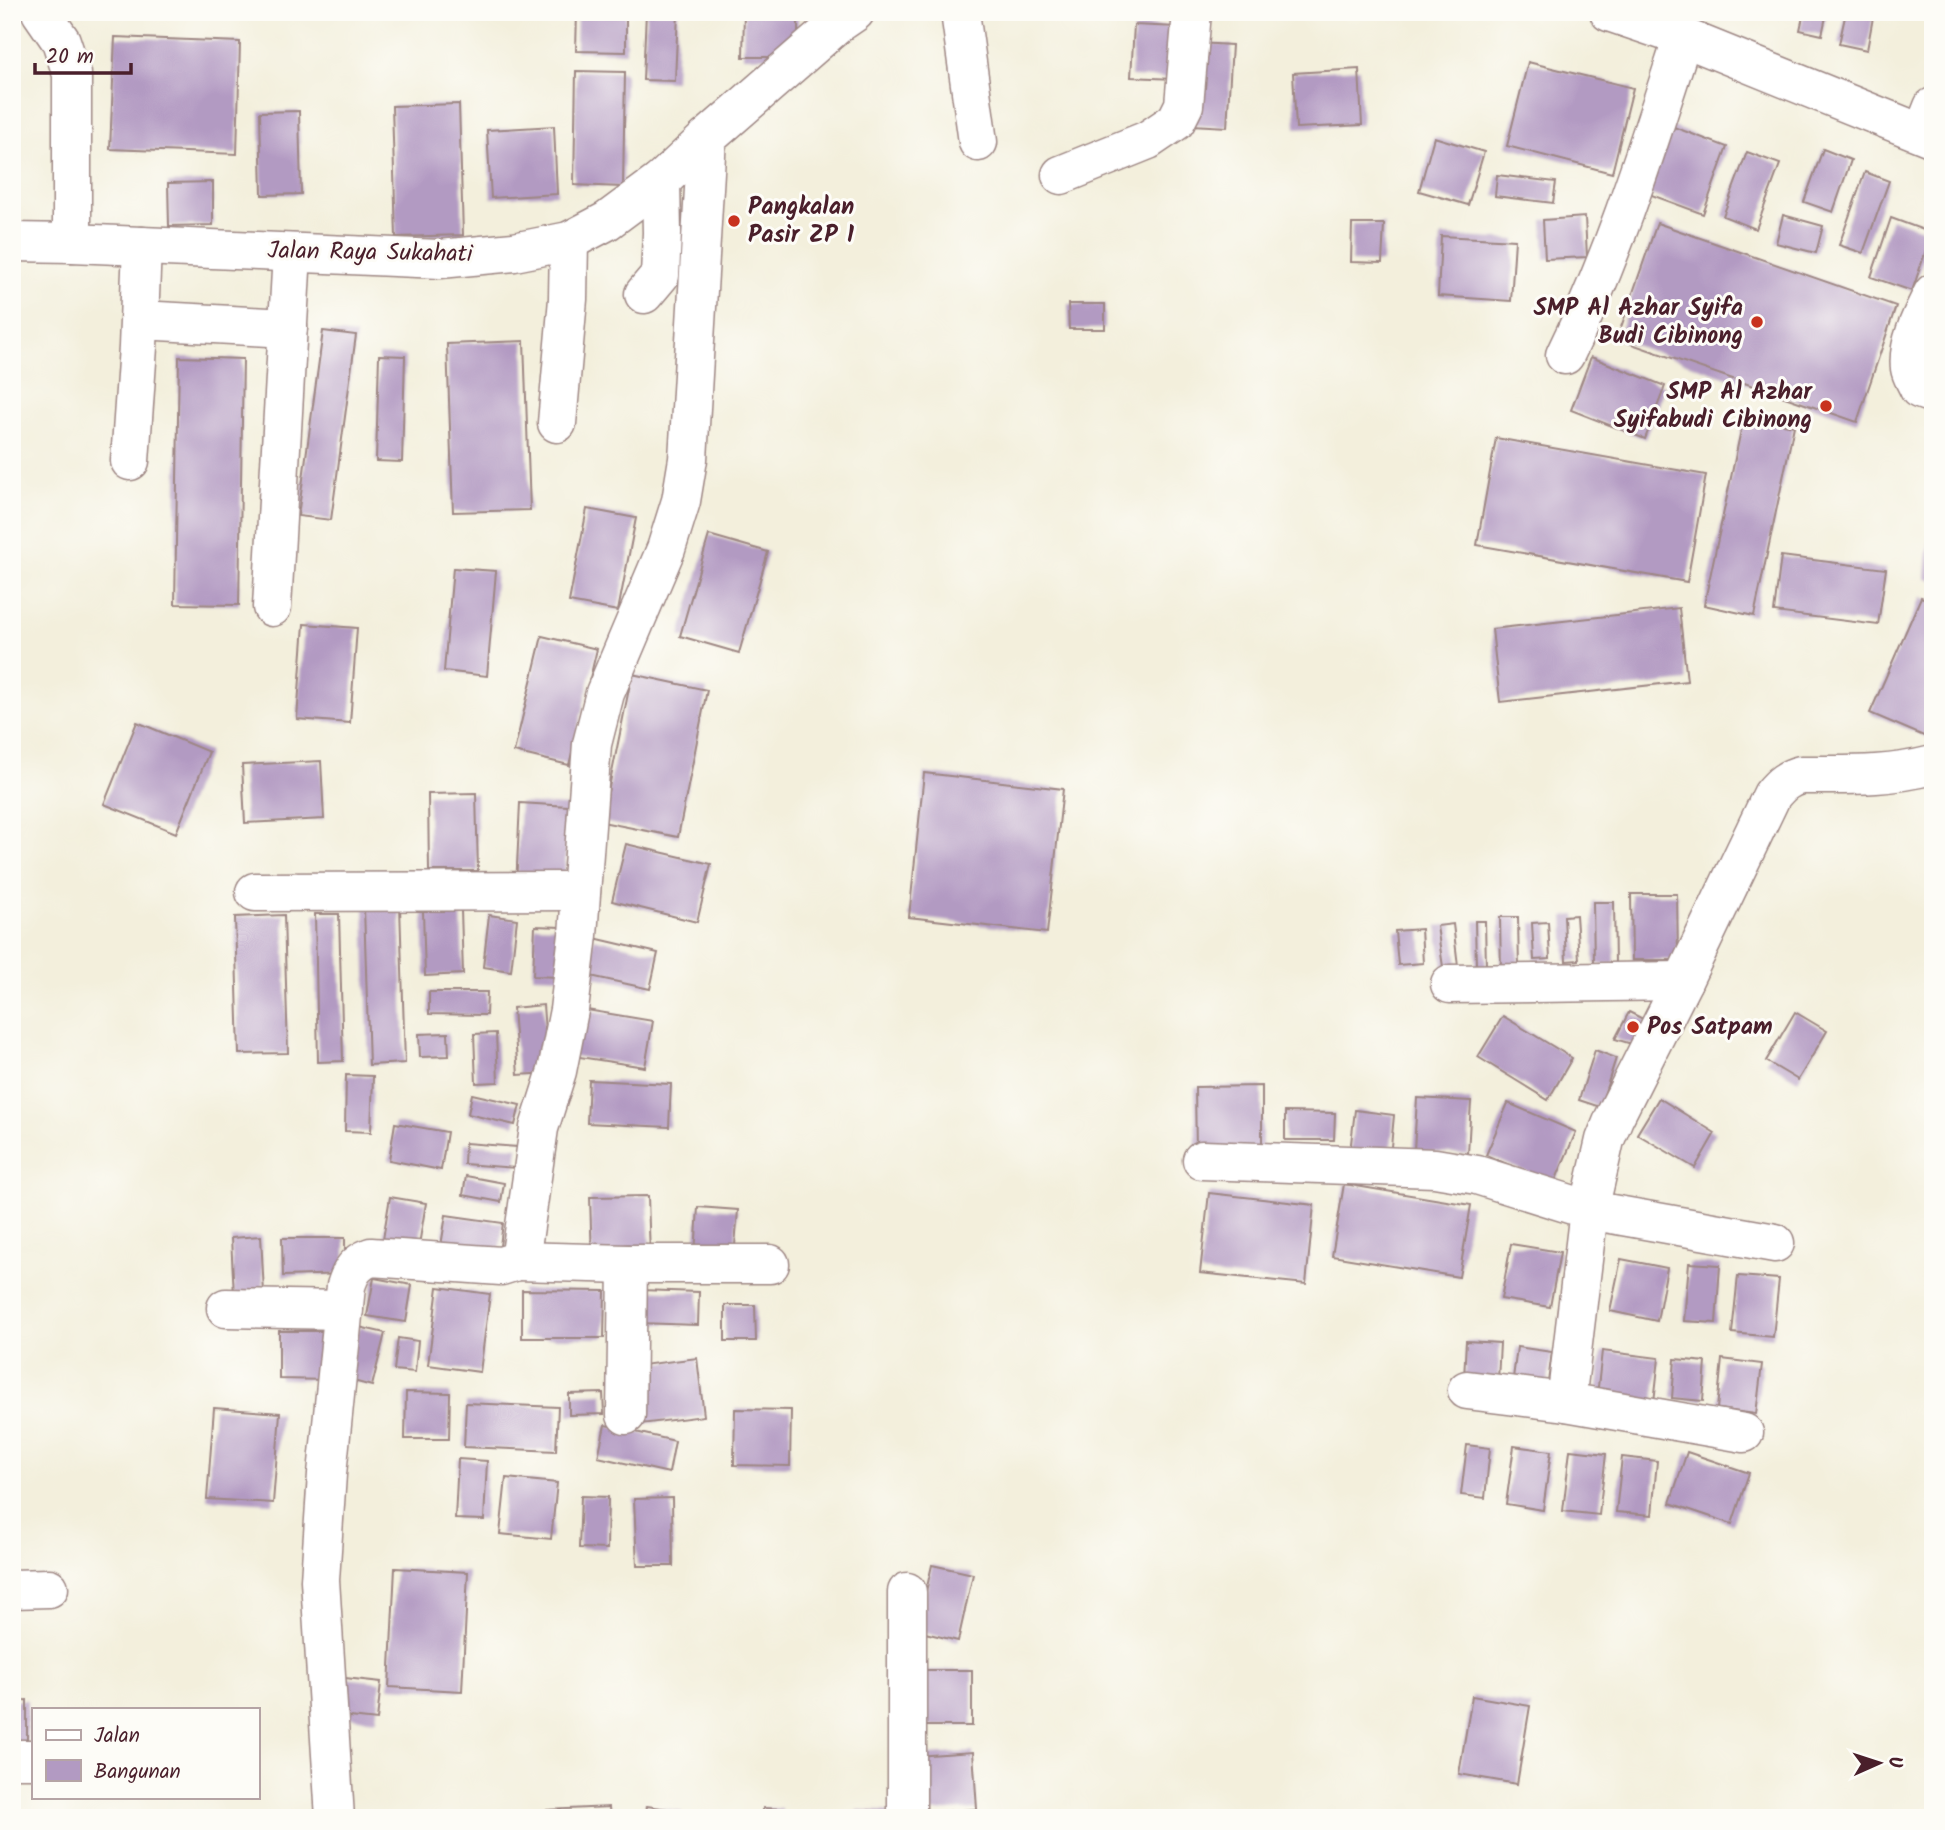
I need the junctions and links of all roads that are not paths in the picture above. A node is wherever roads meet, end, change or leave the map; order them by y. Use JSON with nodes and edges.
{"nodes":[{"id":1,"x":41,"y":12,"type":"edge"},
{"id":2,"x":855,"y":12,"type":"edge"},
{"id":3,"x":960,"y":12,"type":"edge"},
{"id":4,"x":1192,"y":12,"type":"edge"},
{"id":5,"x":1609,"y":12,"type":"edge"},
{"id":6,"x":1683,"y":37,"type":"junction"},
{"id":7,"x":1929,"y":126,"type":"edge"},
{"id":8,"x":707,"y":138,"type":"junction"},
{"id":9,"x":978,"y":142,"type":"dead end"},
{"id":10,"x":1061,"y":175,"type":"dead end"},
{"id":11,"x":661,"y":181,"type":"junction"},
{"id":12,"x":569,"y":241,"type":"junction"},
{"id":13,"x":12,"y":242,"type":"edge"},
{"id":14,"x":72,"y":243,"type":"junction"},
{"id":15,"x":142,"y":246,"type":"junction"},
{"id":16,"x":292,"y":253,"type":"junction"},
{"id":17,"x":1933,"y":293,"type":"edge"},
{"id":18,"x":644,"y":294,"type":"dead end"},
{"id":19,"x":140,"y":320,"type":"junction"},
{"id":20,"x":288,"y":328,"type":"junction"},
{"id":21,"x":1565,"y":355,"type":"dead end"},
{"id":22,"x":1933,"y":394,"type":"edge"},
{"id":23,"x":557,"y":423,"type":"dead end"},
{"id":24,"x":131,"y":461,"type":"dead end"},
{"id":25,"x":272,"y":607,"type":"dead end"},
{"id":26,"x":1933,"y":765,"type":"edge"},
{"id":27,"x":581,"y":891,"type":"junction"},
{"id":28,"x":255,"y":892,"type":"dead end"},
{"id":29,"x":1683,"y":981,"type":"junction"},
{"id":30,"x":1585,"y":982,"type":"junction"},
{"id":31,"x":1450,"y":984,"type":"dead end"},
{"id":32,"x":1660,"y":1024,"type":"junction"},
{"id":33,"x":1202,"y":1160,"type":"dead end"},
{"id":34,"x":1589,"y":1210,"type":"junction"},
{"id":35,"x":1775,"y":1243,"type":"dead end"},
{"id":36,"x":517,"y":1261,"type":"junction"},
{"id":37,"x":628,"y":1264,"type":"junction"},
{"id":38,"x":770,"y":1265,"type":"dead end"},
{"id":39,"x":226,"y":1308,"type":"dead end"},
{"id":40,"x":344,"y":1310,"type":"junction"},
{"id":41,"x":1467,"y":1390,"type":"dead end"},
{"id":42,"x":1566,"y":1402,"type":"junction"},
{"id":43,"x":626,"y":1415,"type":"dead end"},
{"id":44,"x":1744,"y":1433,"type":"dead end"},
{"id":45,"x":907,"y":1592,"type":"dead end"},
{"id":46,"x":12,"y":1759,"type":"edge"},
{"id":47,"x":32,"y":1759,"type":"edge"},
{"id":48,"x":335,"y":1818,"type":"edge"},
{"id":49,"x":907,"y":1818,"type":"edge"}],
"edges":[{"from":1,"to":14,"type":"street"},
{"from":2,"to":8,"type":"street","name":"Jalan Raya Sukahati"},
{"from":3,"to":9,"type":"street"},
{"from":4,"to":10,"type":"street"},
{"from":5,"to":6,"type":"street"},
{"from":6,"to":7,"type":"street"},
{"from":6,"to":21,"type":"street"},
{"from":8,"to":11,"type":"street","name":"Jalan Raya Sukahati"},
{"from":8,"to":27,"type":"street"},
{"from":11,"to":12,"type":"street","name":"Jalan Raya Sukahati"},
{"from":11,"to":18,"type":"street"},
{"from":12,"to":16,"type":"street","name":"Jalan Raya Sukahati"},
{"from":12,"to":23,"type":"street"},
{"from":13,"to":14,"type":"street","name":"Jalan Raya Sukahati"},
{"from":14,"to":15,"type":"street","name":"Jalan Raya Sukahati"},
{"from":15,"to":16,"type":"street","name":"Jalan Raya Sukahati"},
{"from":15,"to":19,"type":"street"},
{"from":16,"to":20,"type":"street"},
{"from":17,"to":22,"type":"street"},
{"from":19,"to":20,"type":"street"},
{"from":19,"to":24,"type":"street"},
{"from":20,"to":25,"type":"street"},
{"from":26,"to":29,"type":"street"},
{"from":27,"to":28,"type":"street"},
{"from":27,"to":36,"type":"street"},
{"from":29,"to":30,"type":"street"},
{"from":29,"to":32,"type":"street"},
{"from":30,"to":31,"type":"street"},
{"from":30,"to":32,"type":"street"},
{"from":32,"to":34,"type":"street"},
{"from":33,"to":34,"type":"street"},
{"from":34,"to":35,"type":"street"},
{"from":34,"to":42,"type":"street"},
{"from":36,"to":37,"type":"street"},
{"from":36,"to":40,"type":"street"},
{"from":37,"to":38,"type":"street"},
{"from":37,"to":43,"type":"street"},
{"from":39,"to":40,"type":"street"},
{"from":40,"to":48,"type":"street"},
{"from":41,"to":42,"type":"street"},
{"from":42,"to":44,"type":"street"},
{"from":45,"to":49,"type":"street"},
{"from":46,"to":47,"type":"street"}]}
